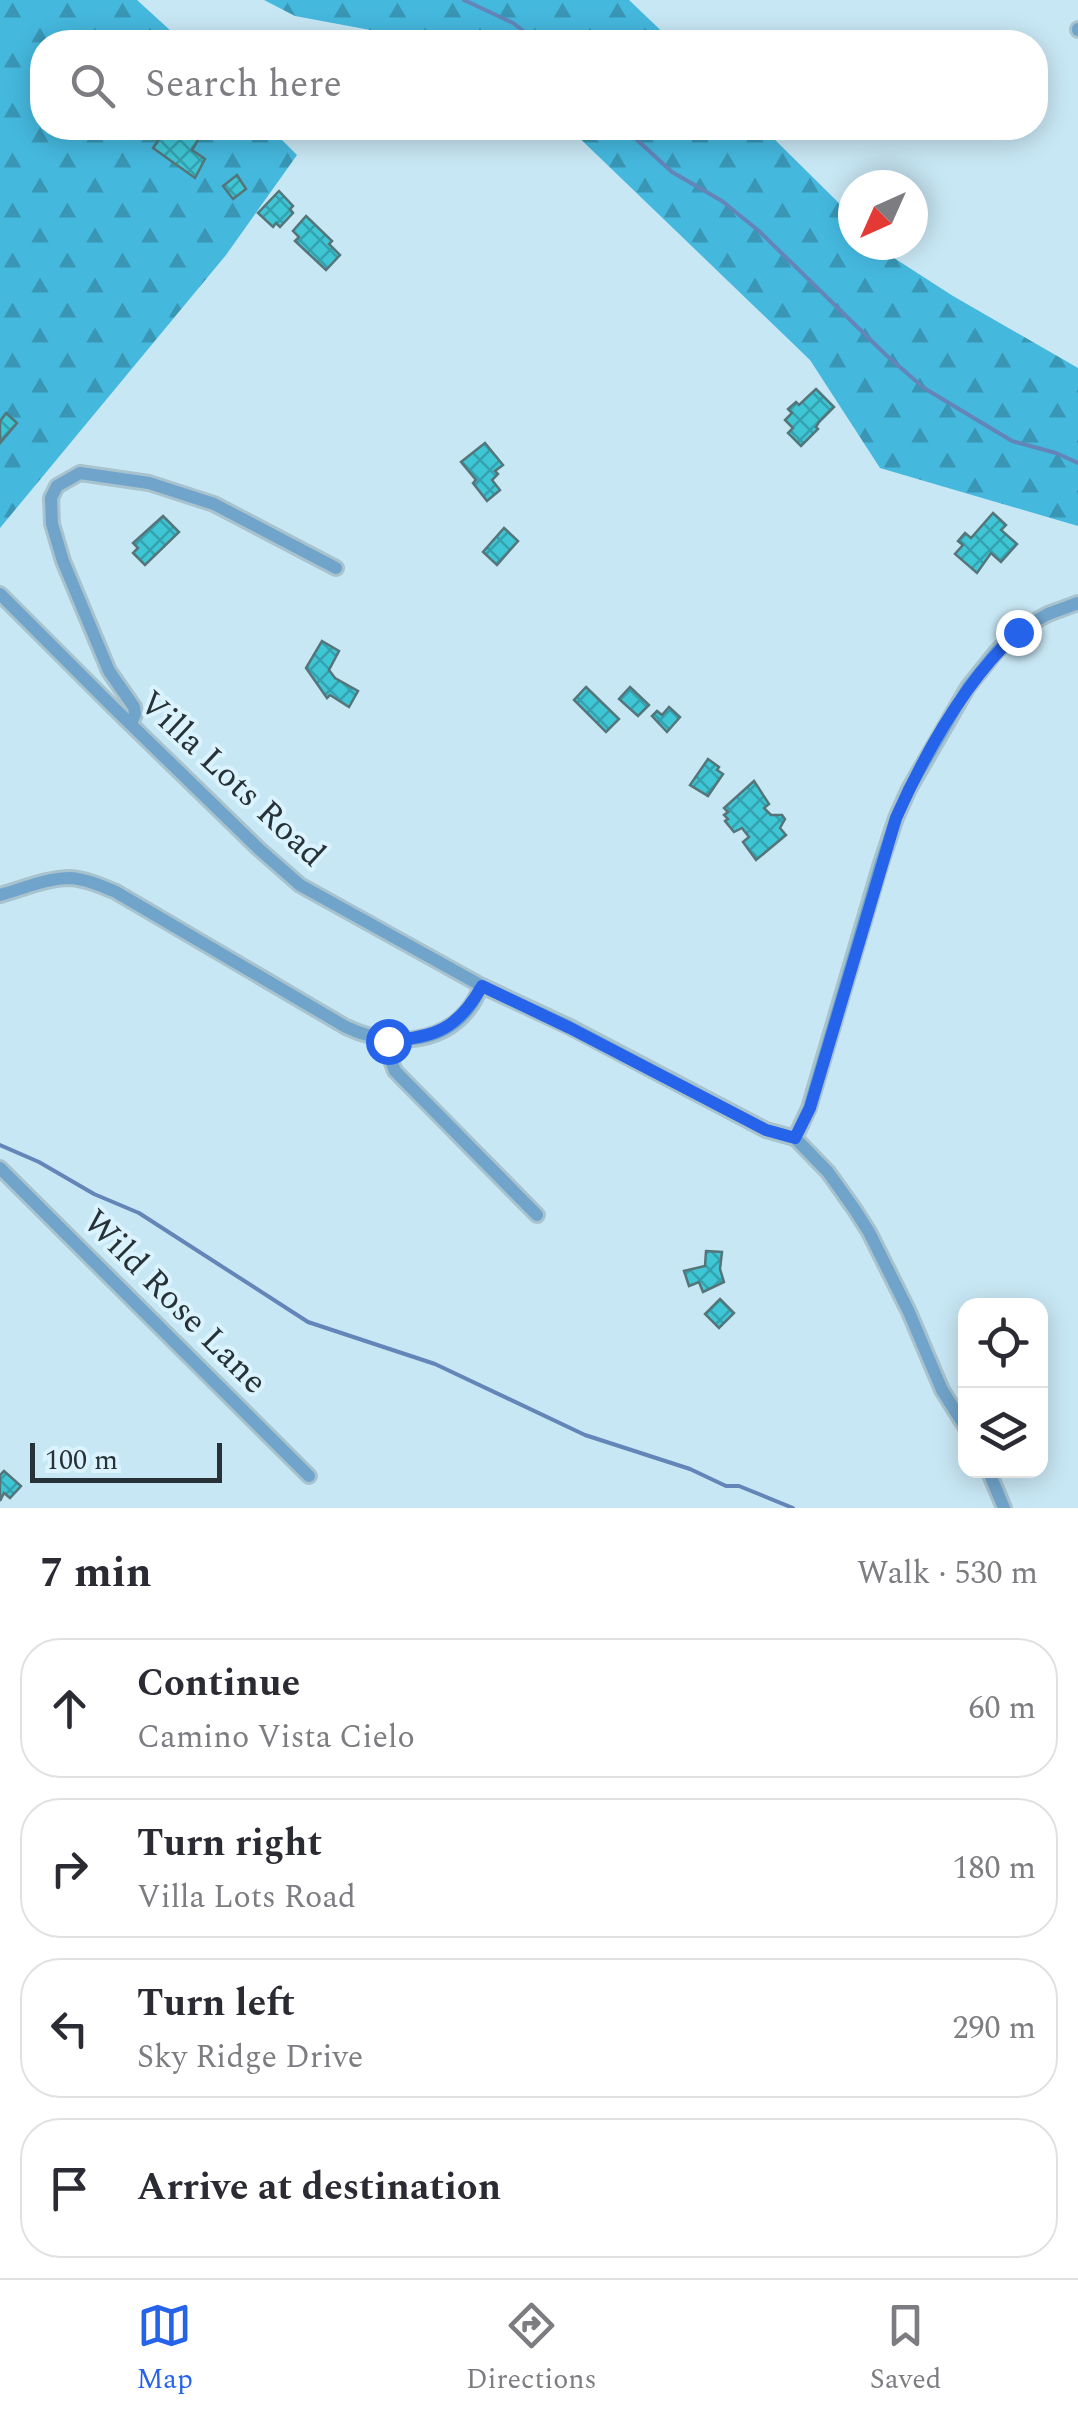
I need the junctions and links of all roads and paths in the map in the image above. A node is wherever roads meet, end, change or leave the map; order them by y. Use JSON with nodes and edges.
{"nodes":[{"id":1,"x":336,"y":568,"type":"dead end"},
{"id":2,"x":0,"y":594,"type":"edge"},
{"id":3,"x":1078,"y":603,"type":"edge"},
{"id":4,"x":132,"y":724,"type":"junction"},
{"id":5,"x":0,"y":895,"type":"edge"},
{"id":6,"x":482,"y":986,"type":"junction"},
{"id":7,"x":388,"y":1041,"type":"junction"},
{"id":8,"x":795,"y":1138,"type":"junction"},
{"id":9,"x":0,"y":1168,"type":"edge"},
{"id":10,"x":538,"y":1215,"type":"dead end"},
{"id":11,"x":958,"y":1415,"type":"edge"},
{"id":12,"x":309,"y":1476,"type":"dead end"},
{"id":13,"x":991,"y":1478,"type":"edge"},
{"id":14,"x":1004,"y":1508,"type":"edge"}],
"edges":[{"from":1,"to":4,"type":"street"},
{"from":2,"to":4,"type":"street","name":"Villa Lots Road"},
{"from":3,"to":8,"type":"street"},
{"from":4,"to":6,"type":"street","name":"Villa Lots Road"},
{"from":5,"to":7,"type":"street"},
{"from":6,"to":7,"type":"street"},
{"from":6,"to":8,"type":"street","name":"Villa Lots Road"},
{"from":7,"to":10,"type":"street"},
{"from":8,"to":11,"type":"street","name":"Villa Lots Road"},
{"from":9,"to":12,"type":"street","name":"Wild Rose Lane"},
{"from":13,"to":14,"type":"street"}]}
